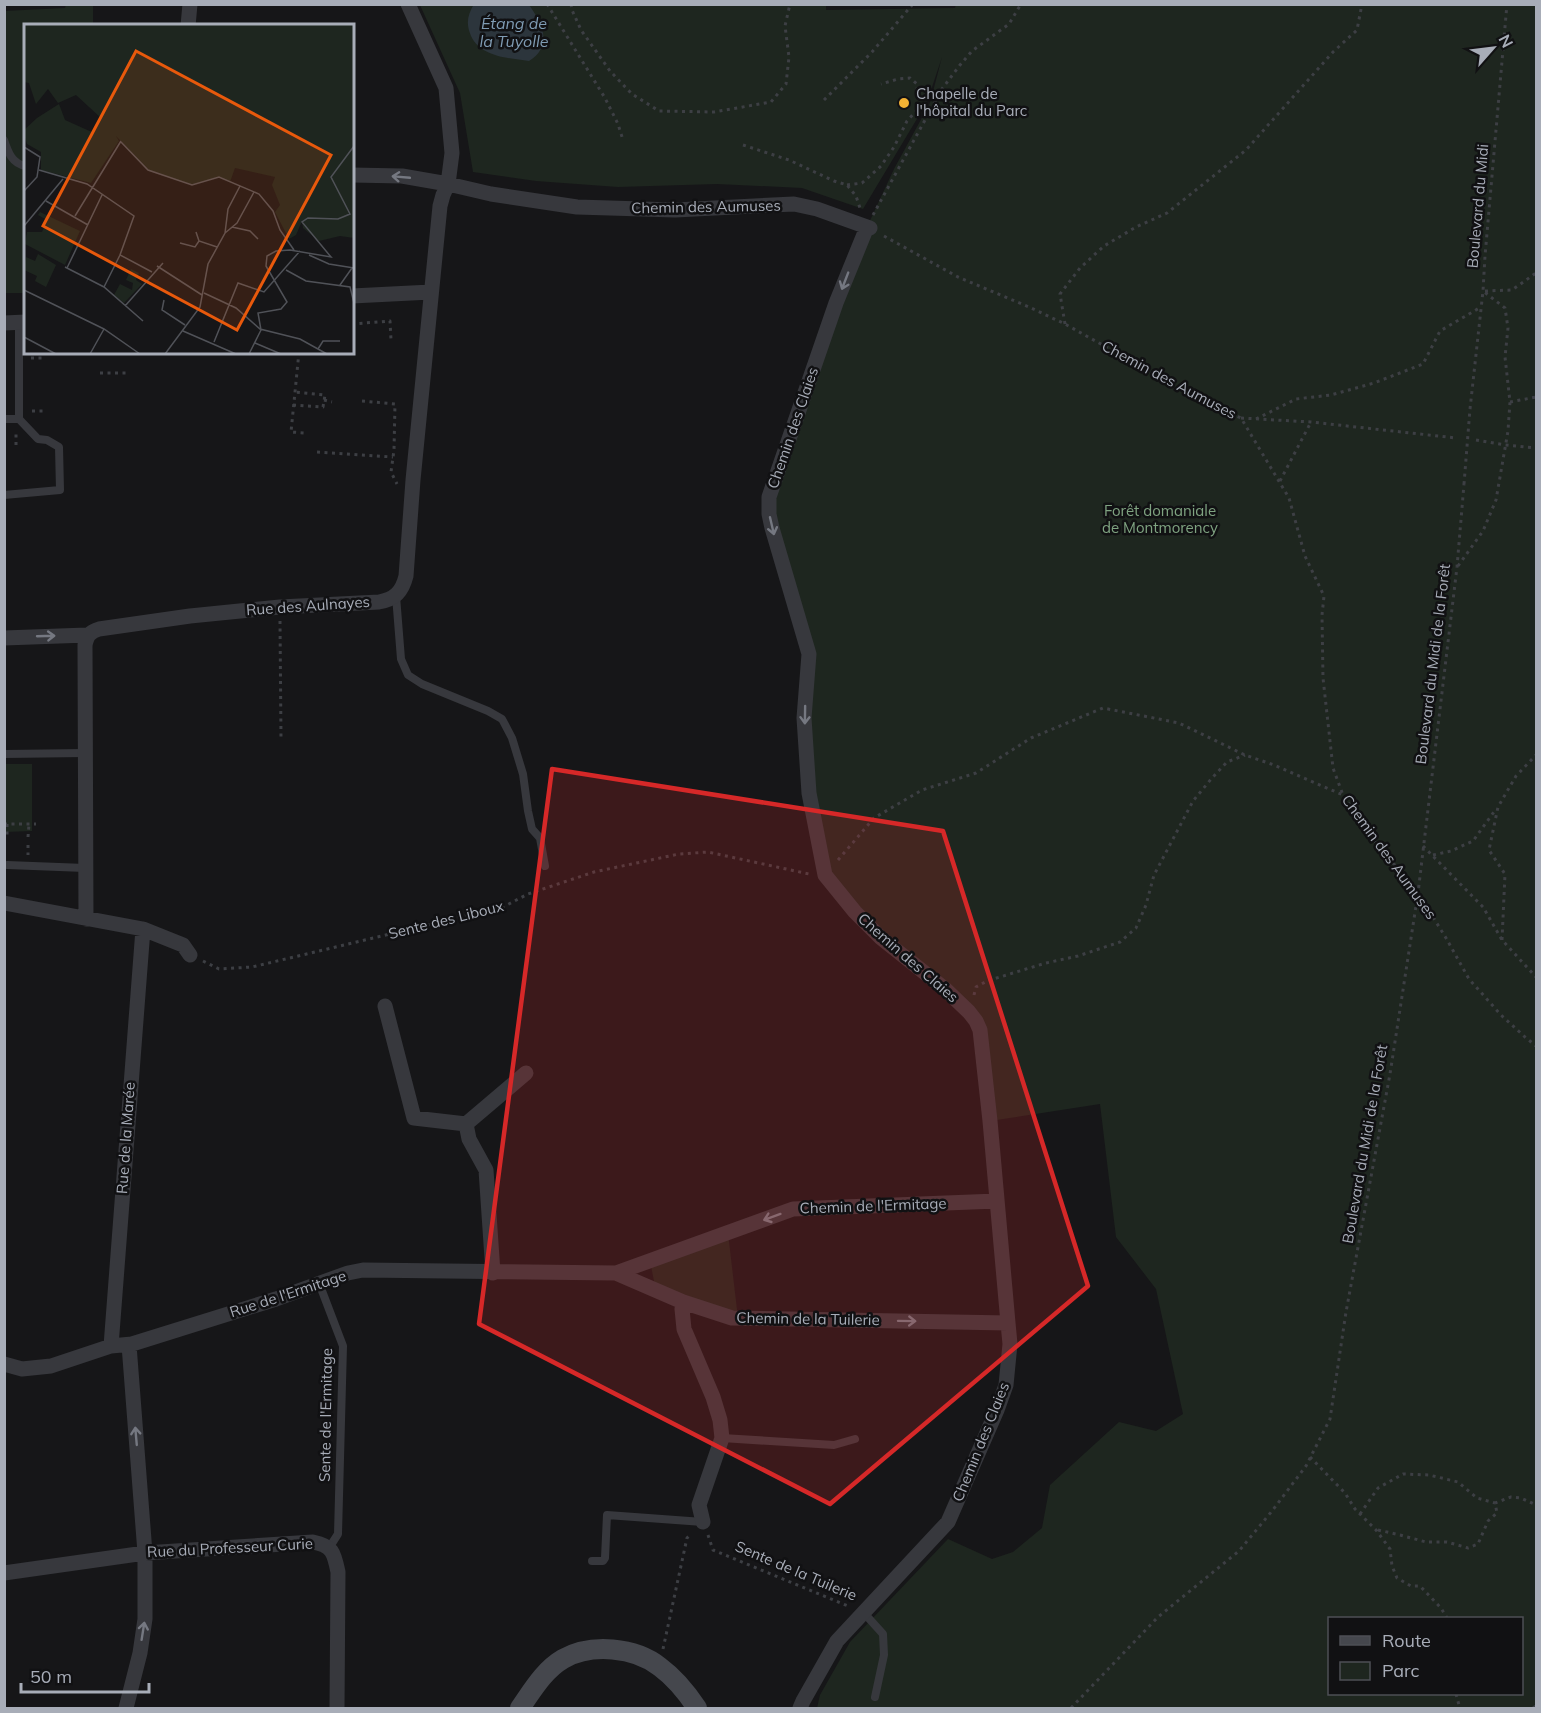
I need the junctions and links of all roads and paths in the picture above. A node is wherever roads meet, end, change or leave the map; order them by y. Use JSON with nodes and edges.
{"nodes":[{"id":1,"x":190,"y":4,"type":"edge"},
{"id":2,"x":408,"y":4,"type":"edge"},
{"id":3,"x":547,"y":4,"type":"edge"},
{"id":4,"x":571,"y":4,"type":"edge"},
{"id":5,"x":790,"y":4,"type":"edge"},
{"id":6,"x":913,"y":4,"type":"edge"},
{"id":7,"x":1021,"y":4,"type":"edge"},
{"id":8,"x":1362,"y":4,"type":"edge"},
{"id":9,"x":1507,"y":4,"type":"edge"},
{"id":10,"x":188,"y":24,"type":"edge"},
{"id":11,"x":881,"y":84,"type":"dead end"},
{"id":12,"x":824,"y":100,"type":"dead end"},
{"id":13,"x":4,"y":140,"type":"edge"},
{"id":14,"x":623,"y":140,"type":"dead end"},
{"id":15,"x":743,"y":145,"type":"dead end"},
{"id":16,"x":24,"y":166,"type":"edge"},
{"id":17,"x":354,"y":175,"type":"edge"},
{"id":18,"x":448,"y":184,"type":"junction"},
{"id":19,"x":847,"y":185,"type":"junction"},
{"id":20,"x":868,"y":227,"type":"junction"},
{"id":21,"x":1536,"y":273,"type":"edge"},
{"id":22,"x":1484,"y":291,"type":"junction"},
{"id":23,"x":431,"y":292,"type":"junction"},
{"id":24,"x":354,"y":296,"type":"edge"},
{"id":25,"x":1481,"y":307,"type":"junction"},
{"id":26,"x":16,"y":322,"type":"edge"},
{"id":27,"x":354,"y":324,"type":"edge"},
{"id":28,"x":1065,"y":324,"type":"junction"},
{"id":29,"x":391,"y":340,"type":"dead end"},
{"id":30,"x":299,"y":354,"type":"edge"},
{"id":31,"x":31,"y":358,"type":"dead end"},
{"id":32,"x":44,"y":358,"type":"dead end"},
{"id":33,"x":100,"y":373,"type":"dead end"},
{"id":34,"x":129,"y":373,"type":"dead end"},
{"id":35,"x":294,"y":392,"type":"junction"},
{"id":36,"x":1536,"y":397,"type":"edge"},
{"id":37,"x":324,"y":400,"type":"junction"},
{"id":38,"x":362,"y":401,"type":"dead end"},
{"id":39,"x":332,"y":402,"type":"dead end"},
{"id":40,"x":1510,"y":402,"type":"junction"},
{"id":41,"x":293,"y":405,"type":"junction"},
{"id":42,"x":1470,"y":409,"type":"joint"},
{"id":43,"x":32,"y":411,"type":"dead end"},
{"id":44,"x":44,"y":411,"type":"dead end"},
{"id":45,"x":1241,"y":418,"type":"junction"},
{"id":46,"x":4,"y":419,"type":"edge"},
{"id":47,"x":19,"y":419,"type":"junction"},
{"id":48,"x":1256,"y":419,"type":"junction"},
{"id":49,"x":1311,"y":422,"type":"junction"},
{"id":50,"x":16,"y":431,"type":"dead end"},
{"id":51,"x":305,"y":433,"type":"dead end"},
{"id":52,"x":1456,"y":438,"type":"dead end"},
{"id":53,"x":1476,"y":440,"type":"dead end"},
{"id":54,"x":16,"y":446,"type":"dead end"},
{"id":55,"x":1505,"y":446,"type":"junction"},
{"id":56,"x":1536,"y":448,"type":"edge"},
{"id":57,"x":317,"y":452,"type":"dead end"},
{"id":58,"x":393,"y":457,"type":"junction"},
{"id":59,"x":1280,"y":481,"type":"junction"},
{"id":60,"x":413,"y":487,"type":"junction"},
{"id":61,"x":4,"y":495,"type":"edge"},
{"id":62,"x":1457,"y":567,"type":"junction"},
{"id":63,"x":396,"y":596,"type":"junction"},
{"id":64,"x":280,"y":607,"type":"junction"},
{"id":65,"x":87,"y":635,"type":"junction"},
{"id":66,"x":4,"y":638,"type":"edge"},
{"id":67,"x":281,"y":738,"type":"dead end"},
{"id":68,"x":85,"y":753,"type":"junction"},
{"id":69,"x":4,"y":754,"type":"edge"},
{"id":70,"x":1245,"y":755,"type":"junction"},
{"id":71,"x":1536,"y":755,"type":"edge"},
{"id":72,"x":1343,"y":795,"type":"junction"},
{"id":73,"x":1498,"y":807,"type":"junction"},
{"id":74,"x":5,"y":824,"type":"edge"},
{"id":75,"x":28,"y":824,"type":"junction"},
{"id":76,"x":36,"y":824,"type":"dead end"},
{"id":77,"x":7,"y":837,"type":"dead end"},
{"id":78,"x":28,"y":837,"type":"dead end"},
{"id":79,"x":1423,"y":846,"type":"junction"},
{"id":80,"x":1432,"y":855,"type":"junction"},
{"id":81,"x":7,"y":866,"type":"dead end"},
{"id":82,"x":545,"y":866,"type":"dead end"},
{"id":83,"x":85,"y":868,"type":"junction"},
{"id":84,"x":825,"y":875,"type":"junction"},
{"id":85,"x":1418,"y":892,"type":"junction"},
{"id":86,"x":4,"y":903,"type":"edge"},
{"id":87,"x":86,"y":919,"type":"junction"},
{"id":88,"x":143,"y":929,"type":"junction"},
{"id":89,"x":1502,"y":939,"type":"junction"},
{"id":90,"x":190,"y":955,"type":"joint"},
{"id":91,"x":1536,"y":976,"type":"edge"},
{"id":92,"x":385,"y":1006,"type":"dead end"},
{"id":93,"x":969,"y":1012,"type":"junction"},
{"id":94,"x":1536,"y":1046,"type":"edge"},
{"id":95,"x":525,"y":1073,"type":"dead end"},
{"id":96,"x":466,"y":1124,"type":"junction"},
{"id":97,"x":997,"y":1201,"type":"junction"},
{"id":98,"x":646,"y":1262,"type":"junction"},
{"id":99,"x":493,"y":1273,"type":"junction"},
{"id":100,"x":616,"y":1273,"type":"junction"},
{"id":101,"x":319,"y":1283,"type":"junction"},
{"id":102,"x":648,"y":1287,"type":"junction"},
{"id":103,"x":683,"y":1302,"type":"junction"},
{"id":104,"x":1008,"y":1323,"type":"junction"},
{"id":105,"x":129,"y":1344,"type":"junction"},
{"id":106,"x":111,"y":1346,"type":"junction"},
{"id":107,"x":4,"y":1364,"type":"edge"},
{"id":108,"x":722,"y":1438,"type":"junction"},
{"id":109,"x":855,"y":1438,"type":"dead end"},
{"id":110,"x":1310,"y":1457,"type":"junction"},
{"id":111,"x":1495,"y":1503,"type":"junction"},
{"id":112,"x":1536,"y":1505,"type":"edge"},
{"id":113,"x":1360,"y":1514,"type":"junction"},
{"id":114,"x":703,"y":1522,"type":"junction"},
{"id":115,"x":1376,"y":1530,"type":"junction"},
{"id":116,"x":329,"y":1548,"type":"junction"},
{"id":117,"x":145,"y":1553,"type":"junction"},
{"id":118,"x":592,"y":1561,"type":"dead end"},
{"id":119,"x":4,"y":1572,"type":"edge"},
{"id":120,"x":864,"y":1613,"type":"junction"},
{"id":121,"x":1446,"y":1617,"type":"edge"},
{"id":122,"x":659,"y":1665,"type":"junction"},
{"id":123,"x":875,"y":1697,"type":"dead end"},
{"id":124,"x":126,"y":1708,"type":"edge"},
{"id":125,"x":337,"y":1708,"type":"edge"},
{"id":126,"x":520,"y":1708,"type":"edge"},
{"id":127,"x":697,"y":1708,"type":"edge"},
{"id":128,"x":800,"y":1708,"type":"edge"},
{"id":129,"x":1071,"y":1708,"type":"edge"}],
"edges":[{"from":1,"to":10,"type":"street"},
{"from":2,"to":18,"type":"street"},
{"from":3,"to":14,"type":"path"},
{"from":4,"to":5,"type":"path"},
{"from":6,"to":12,"type":"path"},
{"from":7,"to":20,"type":"path"},
{"from":8,"to":28,"type":"path"},
{"from":9,"to":22,"type":"path","name":"Boulevard du Midi"},
{"from":11,"to":19,"type":"path"},
{"from":13,"to":16,"type":"lane"},
{"from":15,"to":19,"type":"path"},
{"from":18,"to":17,"type":"street","name":"Chemin des Aumuses","one_way":true},
{"from":18,"to":20,"type":"street","name":"Chemin des Aumuses"},
{"from":18,"to":23,"type":"street"},
{"from":19,"to":20,"type":"path"},
{"from":20,"to":28,"type":"path","name":"Chemin des Aumuses"},
{"from":20,"to":84,"type":"street","name":"Chemin des Claies","one_way":true},
{"from":21,"to":22,"type":"path"},
{"from":22,"to":25,"type":"path","name":"Boulevard du Midi"},
{"from":22,"to":40,"type":"path"},
{"from":23,"to":24,"type":"street"},
{"from":23,"to":60,"type":"street"},
{"from":25,"to":42,"type":"path","name":"Boulevard du Midi"},
{"from":25,"to":48,"type":"path"},
{"from":26,"to":47,"type":"lane"},
{"from":27,"to":29,"type":"path"},
{"from":28,"to":45,"type":"path","name":"Chemin des Aumuses"},
{"from":30,"to":35,"type":"path"},
{"from":31,"to":32,"type":"path"},
{"from":33,"to":34,"type":"path"},
{"from":35,"to":37,"type":"path"},
{"from":35,"to":41,"type":"path"},
{"from":36,"to":40,"type":"path"},
{"from":37,"to":39,"type":"path"},
{"from":37,"to":41,"type":"path"},
{"from":38,"to":58,"type":"path"},
{"from":40,"to":55,"type":"path"},
{"from":41,"to":51,"type":"path"},
{"from":42,"to":62,"type":"path","name":"Boulevard du Midi de la Forêt","bridge":true},
{"from":43,"to":44,"type":"path"},
{"from":45,"to":48,"type":"path"},
{"from":45,"to":59,"type":"path","name":"Chemin des Aumuses"},
{"from":46,"to":47,"type":"lane"},
{"from":47,"to":61,"type":"lane"},
{"from":48,"to":49,"type":"path"},
{"from":49,"to":52,"type":"path"},
{"from":49,"to":59,"type":"path"},
{"from":50,"to":54,"type":"path"},
{"from":53,"to":55,"type":"path"},
{"from":55,"to":56,"type":"path"},
{"from":55,"to":62,"type":"path"},
{"from":57,"to":58,"type":"path"},
{"from":58,"to":60,"type":"path"},
{"from":59,"to":72,"type":"path","name":"Chemin des Aumuses"},
{"from":60,"to":63,"type":"street"},
{"from":62,"to":79,"type":"path","name":"Boulevard du Midi de la Forêt"},
{"from":63,"to":64,"type":"street","name":"Rue des Aulnayes"},
{"from":63,"to":82,"type":"lane"},
{"from":64,"to":65,"type":"street","name":"Rue des Aulnayes"},
{"from":64,"to":67,"type":"path"},
{"from":66,"to":65,"type":"street","name":"Rue des Aulnayes","one_way":true},
{"from":65,"to":68,"type":"street"},
{"from":68,"to":69,"type":"lane"},
{"from":68,"to":83,"type":"street"},
{"from":70,"to":72,"type":"path"},
{"from":70,"to":84,"type":"path"},
{"from":70,"to":93,"type":"path"},
{"from":71,"to":73,"type":"path"},
{"from":72,"to":85,"type":"path","name":"Chemin des Aumuses"},
{"from":73,"to":80,"type":"path"},
{"from":73,"to":89,"type":"path"},
{"from":74,"to":75,"type":"path"},
{"from":74,"to":77,"type":"path"},
{"from":75,"to":76,"type":"path"},
{"from":75,"to":78,"type":"path"},
{"from":79,"to":80,"type":"path"},
{"from":79,"to":85,"type":"path","name":"Boulevard du Midi de la Forêt"},
{"from":80,"to":89,"type":"path"},
{"from":81,"to":83,"type":"lane"},
{"from":83,"to":87,"type":"street"},
{"from":84,"to":90,"type":"path","name":"Sente des Liboux"},
{"from":84,"to":93,"type":"street","name":"Chemin des Claies"},
{"from":85,"to":94,"type":"path","name":"Chemin des Aumuses"},
{"from":85,"to":110,"type":"path","name":"Boulevard du Midi de la Forêt"},
{"from":86,"to":87,"type":"street"},
{"from":87,"to":88,"type":"street"},
{"from":88,"to":90,"type":"street"},
{"from":88,"to":106,"type":"street","name":"Rue de la Marée"},
{"from":89,"to":91,"type":"path"},
{"from":92,"to":96,"type":"street"},
{"from":93,"to":97,"type":"street","name":"Chemin des Claies"},
{"from":95,"to":96,"type":"street"},
{"from":96,"to":99,"type":"street"},
{"from":97,"to":98,"type":"street","name":"Chemin de l'Ermitage","one_way":true},
{"from":97,"to":104,"type":"street","name":"Chemin des Claies"},
{"from":98,"to":100,"type":"street","name":"Chemin de l'Ermitage"},
{"from":98,"to":102,"type":"street"},
{"from":99,"to":100,"type":"street","name":"Rue de l'Ermitage"},
{"from":99,"to":101,"type":"street","name":"Rue de l'Ermitage"},
{"from":100,"to":102,"type":"street","name":"Chemin de la Tuilerie"},
{"from":101,"to":105,"type":"street","name":"Rue de l'Ermitage"},
{"from":101,"to":116,"type":"lane","name":"Sente de l'Ermitage"},
{"from":102,"to":103,"type":"street","name":"Chemin de la Tuilerie"},
{"from":103,"to":104,"type":"street","name":"Chemin de la Tuilerie","one_way":true},
{"from":103,"to":108,"type":"street"},
{"from":104,"to":120,"type":"street","name":"Chemin des Claies"},
{"from":105,"to":106,"type":"street","name":"Rue de l'Ermitage"},
{"from":117,"to":105,"type":"street","one_way":true},
{"from":106,"to":107,"type":"street","name":"Rue de l'Ermitage"},
{"from":108,"to":109,"type":"lane"},
{"from":108,"to":114,"type":"street"},
{"from":110,"to":113,"type":"path"},
{"from":110,"to":129,"type":"path","name":"Boulevard du Midi de la Forêt"},
{"from":111,"to":112,"type":"path"},
{"from":111,"to":113,"type":"path"},
{"from":111,"to":115,"type":"path"},
{"from":113,"to":115,"type":"path"},
{"from":114,"to":118,"type":"lane"},
{"from":114,"to":120,"type":"path","name":"Sente de la Tuilerie"},
{"from":114,"to":122,"type":"path"},
{"from":115,"to":121,"type":"path"},
{"from":116,"to":117,"type":"street","name":"Rue du Professeur Curie"},
{"from":116,"to":125,"type":"street","name":"Rue du Professeur Curie"},
{"from":117,"to":119,"type":"street","name":"Rue du Professeur Curie"},
{"from":124,"to":117,"type":"street","one_way":true},
{"from":120,"to":123,"type":"lane"},
{"from":120,"to":128,"type":"street","name":"Chemin des Claies"},
{"from":122,"to":126,"type":"street"},
{"from":122,"to":127,"type":"street"}]}
